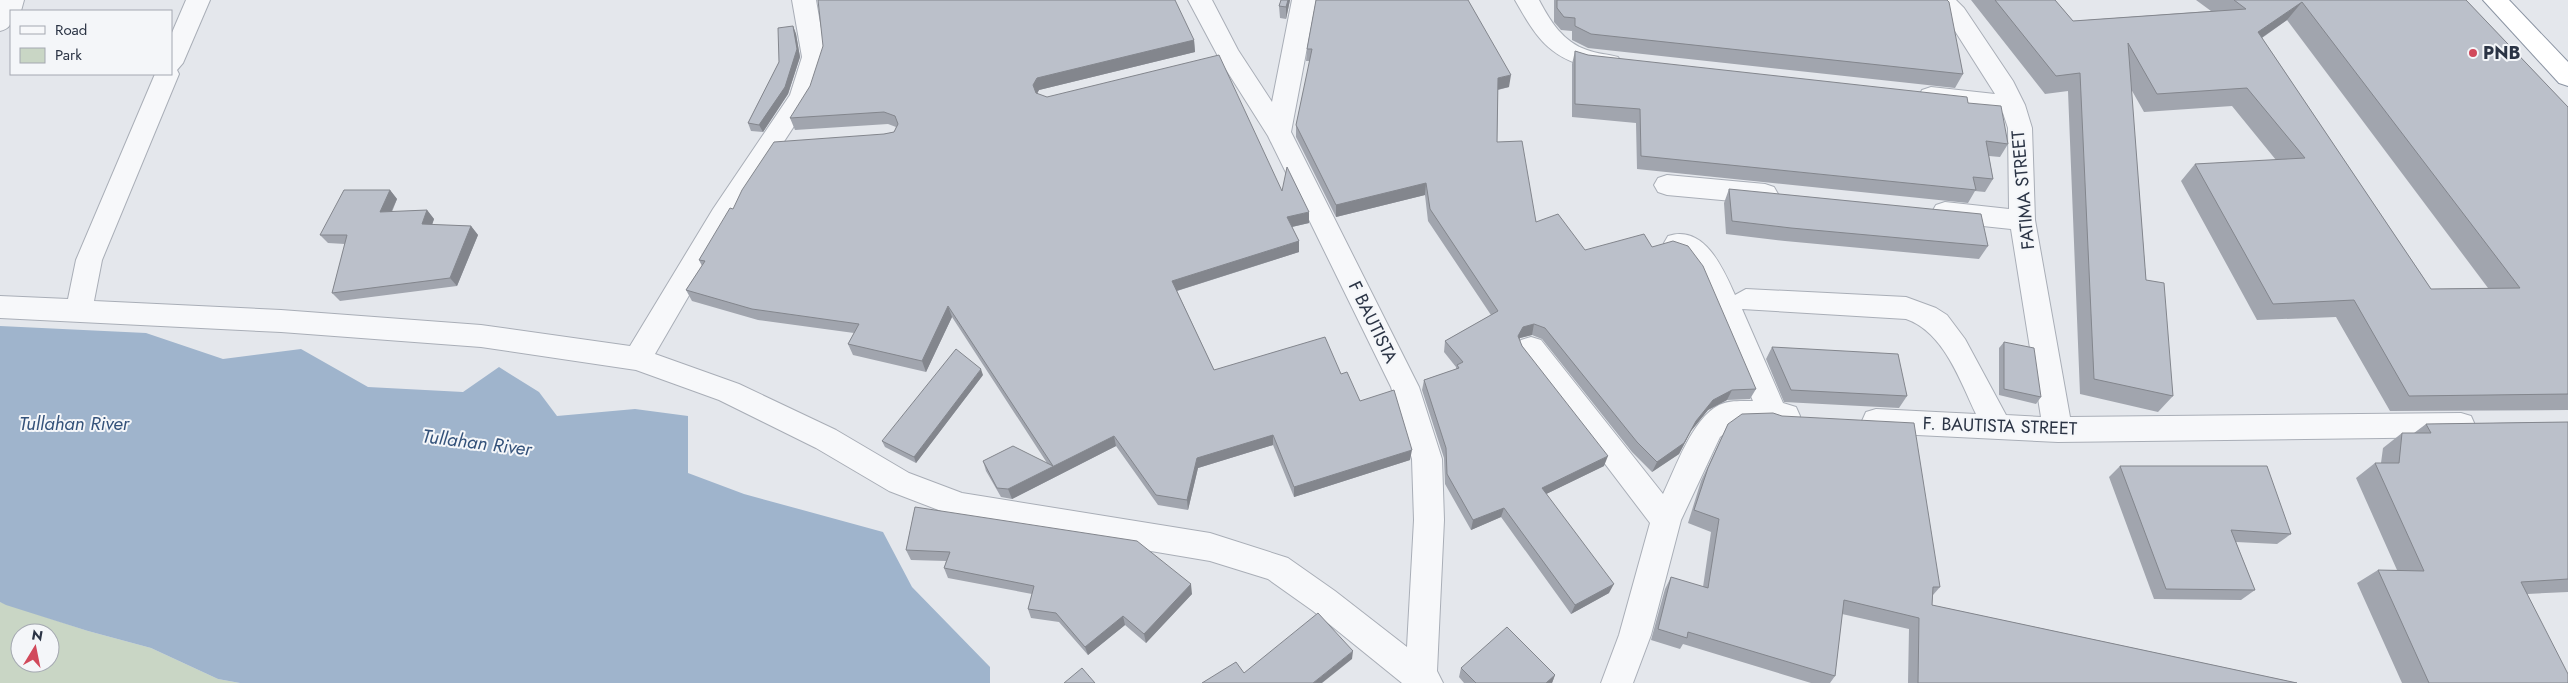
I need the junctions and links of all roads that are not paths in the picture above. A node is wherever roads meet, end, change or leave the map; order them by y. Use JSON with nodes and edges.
{"nodes":[{"id":1,"x":12,"y":0,"type":"edge"},
{"id":2,"x":198,"y":0,"type":"edge"},
{"id":3,"x":804,"y":0,"type":"edge"},
{"id":4,"x":1200,"y":0,"type":"edge"},
{"id":5,"x":1304,"y":0,"type":"edge"},
{"id":6,"x":1528,"y":0,"type":"edge"},
{"id":7,"x":1943,"y":0,"type":"edge"},
{"id":8,"x":2495,"y":0,"type":"edge"},
{"id":9,"x":0,"y":23,"type":"edge"},
{"id":10,"x":172,"y":61,"type":"edge"},
{"id":11,"x":1633,"y":65,"type":"edge"},
{"id":12,"x":167,"y":75,"type":"edge"},
{"id":13,"x":2568,"y":77,"type":"edge"},
{"id":14,"x":1906,"y":94,"type":"edge"},
{"id":15,"x":2013,"y":105,"type":"junction"},
{"id":16,"x":1279,"y":132,"type":"junction"},
{"id":17,"x":801,"y":141,"type":"edge"},
{"id":18,"x":772,"y":143,"type":"junction"},
{"id":19,"x":1667,"y":185,"type":"dead end"},
{"id":20,"x":1786,"y":196,"type":"edge"},
{"id":21,"x":1924,"y":210,"type":"edge"},
{"id":22,"x":2022,"y":220,"type":"junction"},
{"id":23,"x":1677,"y":243,"type":"edge"},
{"id":24,"x":1746,"y":300,"type":"dead end"},
{"id":25,"x":0,"y":307,"type":"edge"},
{"id":26,"x":79,"y":310,"type":"junction"},
{"id":27,"x":1531,"y":348,"type":"dead end"},
{"id":28,"x":636,"y":359,"type":"junction"},
{"id":29,"x":1774,"y":416,"type":"junction"},
{"id":30,"x":1813,"y":418,"type":"edge"},
{"id":31,"x":1852,"y":420,"type":"edge"},
{"id":32,"x":2488,"y":424,"type":"edge"},
{"id":33,"x":1998,"y":427,"type":"junction"},
{"id":34,"x":2058,"y":430,"type":"junction"},
{"id":35,"x":1666,"y":520,"type":"junction"},
{"id":36,"x":1424,"y":680,"type":"edge"},
{"id":37,"x":1617,"y":683,"type":"edge"}],
"edges":[{"from":1,"to":9,"type":"street"},
{"from":2,"to":10,"type":"street"},
{"from":3,"to":18,"type":"street"},
{"from":4,"to":16,"type":"street","name":"F BAUTISTA"},
{"from":5,"to":16,"type":"street"},
{"from":6,"to":11,"type":"street"},
{"from":7,"to":15,"type":"street","name":"FATIMA STREET"},
{"from":8,"to":13,"type":"highway"},
{"from":12,"to":26,"type":"street"},
{"from":14,"to":15,"type":"street"},
{"from":15,"to":22,"type":"street","name":"FATIMA STREET"},
{"from":16,"to":36,"type":"street","name":"F BAUTISTA"},
{"from":17,"to":18,"type":"street"},
{"from":18,"to":28,"type":"street"},
{"from":19,"to":20,"type":"street"},
{"from":21,"to":22,"type":"street"},
{"from":22,"to":34,"type":"street","name":"FATIMA STREET"},
{"from":23,"to":29,"type":"street"},
{"from":24,"to":33,"type":"street"},
{"from":25,"to":26,"type":"street"},
{"from":26,"to":28,"type":"street"},
{"from":27,"to":35,"type":"street"},
{"from":28,"to":36,"type":"street"},
{"from":29,"to":30,"type":"street"},
{"from":29,"to":35,"type":"street"},
{"from":31,"to":33,"type":"street","name":"F. BAUTISTA STREET"},
{"from":32,"to":34,"type":"street","name":"F. BAUTISTA STREET"},
{"from":33,"to":34,"type":"street","name":"F. BAUTISTA STREET"},
{"from":35,"to":37,"type":"street"}]}
